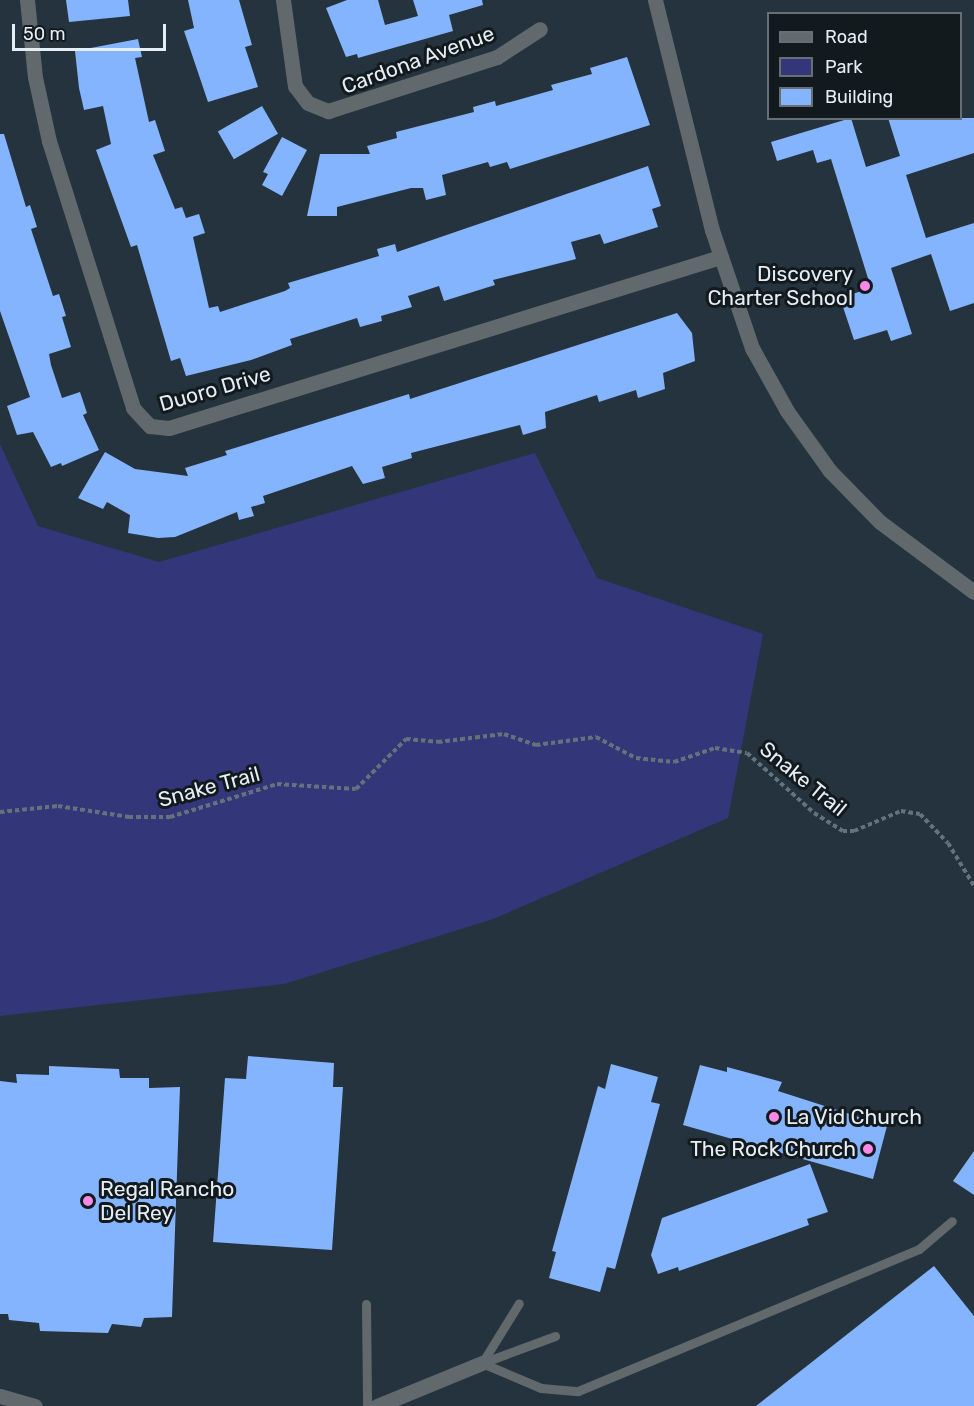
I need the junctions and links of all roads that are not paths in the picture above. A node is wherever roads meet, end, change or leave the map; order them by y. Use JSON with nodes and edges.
{"nodes":[{"id":1,"x":27,"y":0,"type":"edge"},
{"id":2,"x":283,"y":0,"type":"edge"},
{"id":3,"x":655,"y":0,"type":"edge"},
{"id":4,"x":540,"y":29,"type":"dead end"},
{"id":5,"x":720,"y":257,"type":"junction"},
{"id":6,"x":974,"y":592,"type":"edge"},
{"id":7,"x":952,"y":1221,"type":"dead end"},
{"id":8,"x":519,"y":1303,"type":"dead end"},
{"id":9,"x":366,"y":1304,"type":"dead end"},
{"id":10,"x":555,"y":1336,"type":"dead end"},
{"id":11,"x":482,"y":1363,"type":"junction"},
{"id":12,"x":0,"y":1396,"type":"edge"},
{"id":13,"x":35,"y":1406,"type":"edge"},
{"id":14,"x":367,"y":1406,"type":"edge"},
{"id":15,"x":377,"y":1406,"type":"edge"}],
"edges":[{"from":1,"to":5,"type":"street","name":"Duoro Drive"},
{"from":2,"to":4,"type":"street","name":"Cardona Avenue"},
{"from":3,"to":5,"type":"street"},
{"from":5,"to":6,"type":"street"},
{"from":7,"to":11,"type":"lane"},
{"from":8,"to":11,"type":"lane"},
{"from":9,"to":14,"type":"lane"},
{"from":10,"to":11,"type":"lane"},
{"from":11,"to":15,"type":"street"},
{"from":12,"to":13,"type":"street"}]}
